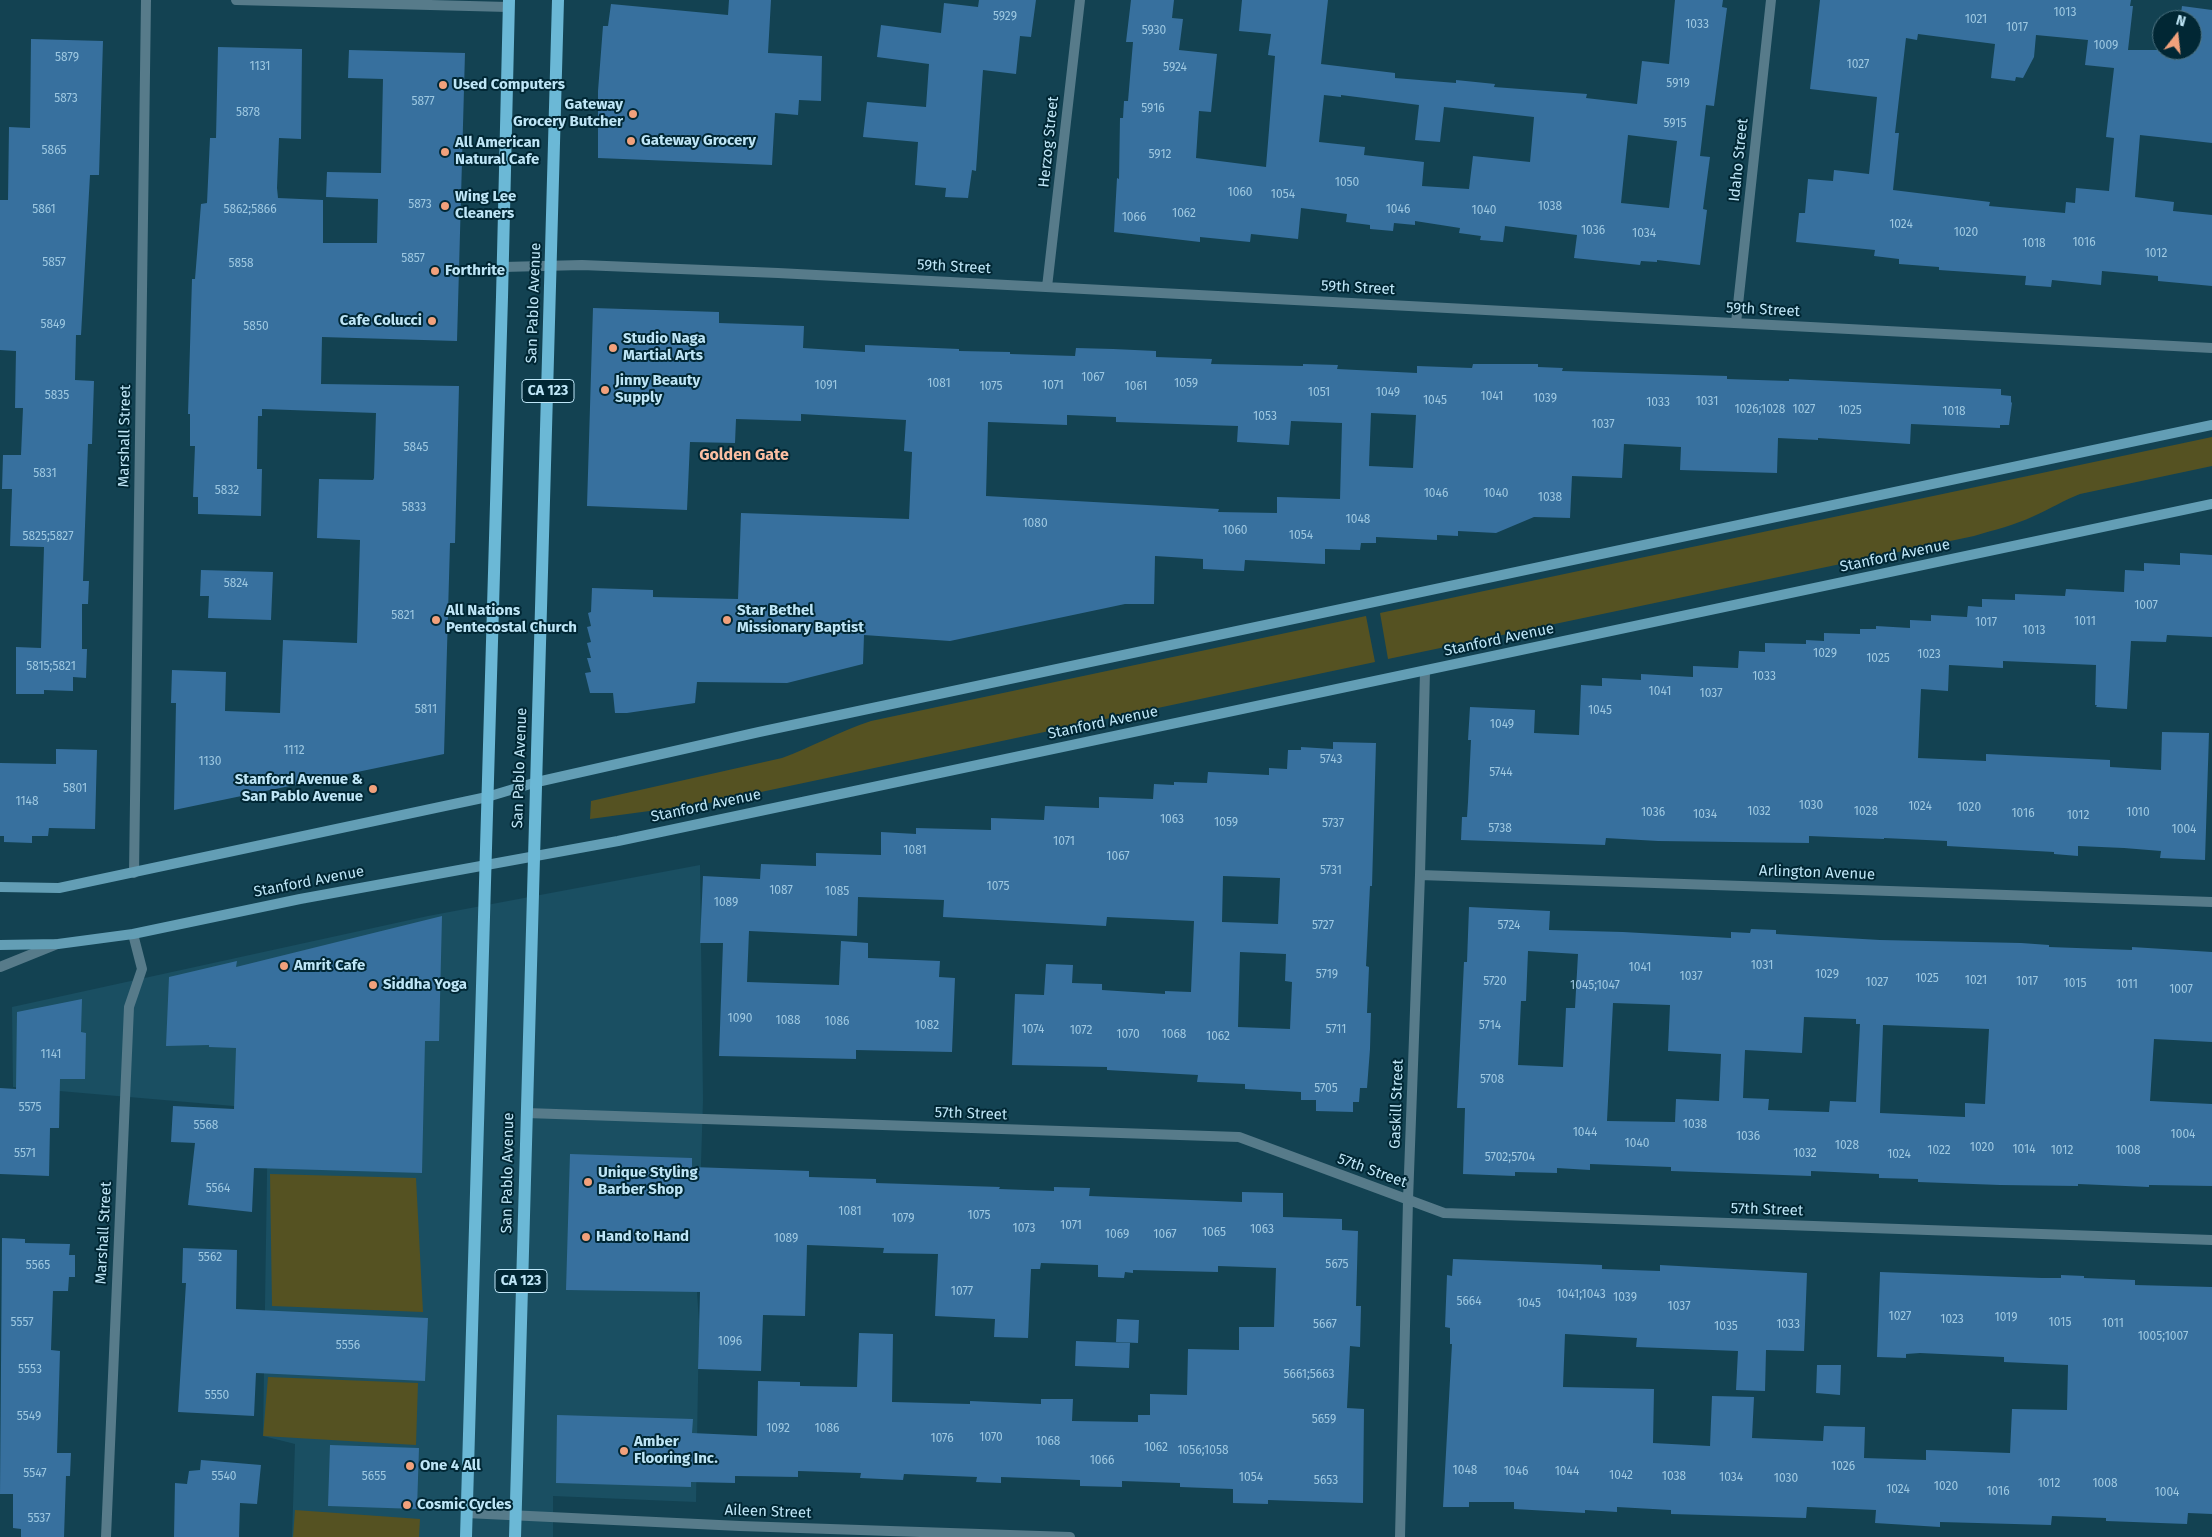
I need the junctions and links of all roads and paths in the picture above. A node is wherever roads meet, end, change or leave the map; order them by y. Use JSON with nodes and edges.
{"nodes":[{"id":1,"x":146,"y":0,"type":"edge"},
{"id":2,"x":236,"y":0,"type":"edge"},
{"id":3,"x":558,"y":0,"type":"edge"},
{"id":4,"x":1080,"y":0,"type":"edge"},
{"id":5,"x":1772,"y":0,"type":"edge"},
{"id":6,"x":508,"y":3,"type":"edge"},
{"id":7,"x":503,"y":266,"type":"junction"},
{"id":8,"x":551,"y":266,"type":"junction"},
{"id":9,"x":1047,"y":287,"type":"junction"},
{"id":10,"x":1736,"y":323,"type":"junction"},
{"id":11,"x":2212,"y":348,"type":"edge"},
{"id":12,"x":2212,"y":425,"type":"edge"},
{"id":13,"x":2212,"y":504,"type":"edge"},
{"id":14,"x":1425,"y":672,"type":"junction"},
{"id":15,"x":537,"y":782,"type":"junction"},
{"id":16,"x":487,"y":797,"type":"junction"},
{"id":17,"x":533,"y":856,"type":"junction"},
{"id":18,"x":485,"y":863,"type":"junction"},
{"id":19,"x":134,"y":872,"type":"junction"},
{"id":20,"x":1420,"y":875,"type":"junction"},
{"id":21,"x":0,"y":887,"type":"edge"},
{"id":22,"x":2212,"y":902,"type":"edge"},
{"id":23,"x":133,"y":934,"type":"junction"},
{"id":24,"x":58,"y":944,"type":"junction"},
{"id":25,"x":0,"y":945,"type":"edge"},
{"id":26,"x":0,"y":967,"type":"edge"},
{"id":27,"x":526,"y":1113,"type":"junction"},
{"id":28,"x":1408,"y":1200,"type":"junction"},
{"id":29,"x":2212,"y":1240,"type":"edge"},
{"id":30,"x":466,"y":1512,"type":"junction"},
{"id":31,"x":515,"y":1515,"type":"junction"},
{"id":32,"x":106,"y":1537,"type":"edge"},
{"id":33,"x":466,"y":1537,"type":"edge"},
{"id":34,"x":515,"y":1537,"type":"edge"},
{"id":35,"x":1070,"y":1537,"type":"edge"},
{"id":36,"x":1400,"y":1537,"type":"edge"}],
"edges":[{"from":1,"to":19,"type":"street","name":"Marshall Street"},
{"from":2,"to":6,"type":"street"},
{"from":3,"to":8,"type":"main road","name":"San Pablo Avenue","number":"CA 123"},
{"from":4,"to":9,"type":"street","name":"Herzog Street"},
{"from":5,"to":10,"type":"street","name":"Idaho Street"},
{"from":6,"to":7,"type":"main road","number":"CA 123"},
{"from":7,"to":8,"type":"street","name":"59th Street"},
{"from":7,"to":16,"type":"main road","number":"CA 123"},
{"from":8,"to":9,"type":"street","name":"59th Street"},
{"from":8,"to":15,"type":"main road","name":"San Pablo Avenue","number":"CA 123"},
{"from":9,"to":10,"type":"street","name":"59th Street"},
{"from":10,"to":11,"type":"street","name":"59th Street"},
{"from":12,"to":15,"type":"main road"},
{"from":13,"to":14,"type":"main road","name":"Stanford Avenue"},
{"from":14,"to":17,"type":"main road","name":"Stanford Avenue"},
{"from":14,"to":20,"type":"street","name":"Gaskill Street"},
{"from":15,"to":16,"type":"main road"},
{"from":15,"to":17,"type":"main road","name":"San Pablo Avenue","number":"CA 123"},
{"from":16,"to":18,"type":"main road","number":"CA 123"},
{"from":16,"to":19,"type":"main road"},
{"from":17,"to":18,"type":"main road","name":"Stanford Avenue"},
{"from":17,"to":27,"type":"main road","name":"San Pablo Avenue","number":"CA 123"},
{"from":18,"to":23,"type":"main road","name":"Stanford Avenue"},
{"from":18,"to":30,"type":"main road","number":"CA 123"},
{"from":19,"to":21,"type":"main road"},
{"from":20,"to":22,"type":"street","name":"Arlington Avenue"},
{"from":20,"to":28,"type":"street","name":"Gaskill Street"},
{"from":23,"to":24,"type":"main road","name":"Stanford Avenue"},
{"from":23,"to":32,"type":"street","name":"Marshall Street"},
{"from":24,"to":25,"type":"main road"},
{"from":24,"to":26,"type":"street","name":"Stanford Avenue"},
{"from":27,"to":28,"type":"street","name":"57th Street"},
{"from":27,"to":31,"type":"main road","name":"San Pablo Avenue","number":"CA 123"},
{"from":28,"to":29,"type":"street","name":"57th Street"},
{"from":28,"to":36,"type":"street","name":"Gaskill Street"},
{"from":30,"to":31,"type":"street","name":"Aileen Street"},
{"from":30,"to":33,"type":"main road","number":"CA 123"},
{"from":31,"to":34,"type":"main road","name":"San Pablo Avenue","number":"CA 123"},
{"from":31,"to":35,"type":"street","name":"Aileen Street"}]}
